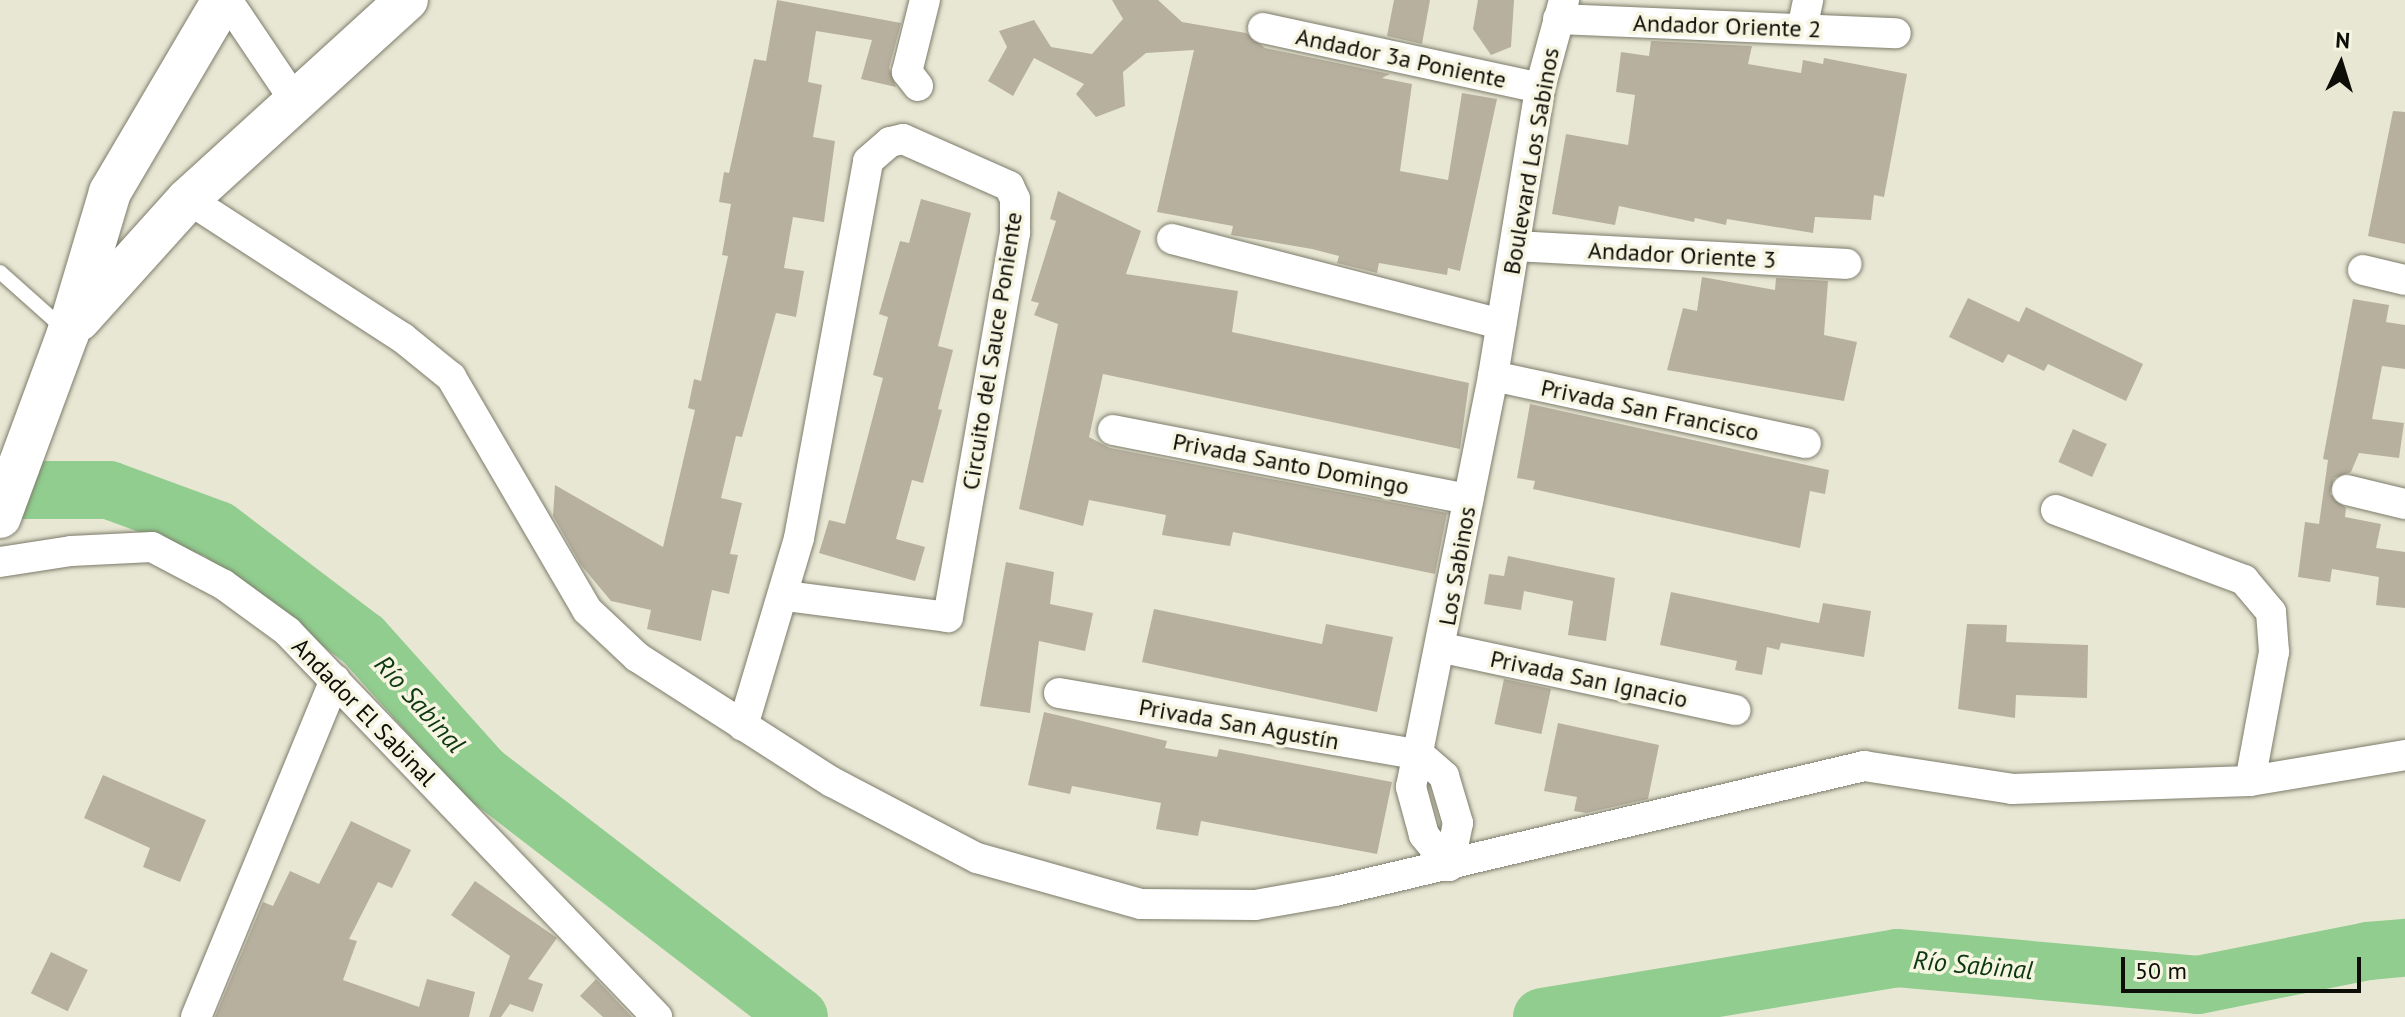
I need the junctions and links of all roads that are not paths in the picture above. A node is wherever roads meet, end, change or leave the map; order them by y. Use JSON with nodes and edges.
{"nodes":[{"id":1,"x":225,"y":0,"type":"edge"},
{"id":2,"x":407,"y":0,"type":"edge"},
{"id":3,"x":925,"y":0,"type":"edge"},
{"id":4,"x":1561,"y":9,"type":"edge"},
{"id":5,"x":1805,"y":14,"type":"edge"},
{"id":6,"x":1263,"y":28,"type":"dead end"},
{"id":7,"x":1896,"y":33,"type":"dead end"},
{"id":8,"x":918,"y":86,"type":"dead end"},
{"id":9,"x":1540,"y":88,"type":"junction"},
{"id":10,"x":295,"y":101,"type":"junction"},
{"id":11,"x":188,"y":199,"type":"junction"},
{"id":12,"x":1172,"y":239,"type":"dead end"},
{"id":13,"x":1516,"y":246,"type":"junction"},
{"id":14,"x":1847,"y":264,"type":"dead end"},
{"id":15,"x":2363,"y":270,"type":"dead end"},
{"id":16,"x":0,"y":272,"type":"edge"},
{"id":17,"x":2405,"y":280,"type":"edge"},
{"id":18,"x":1501,"y":324,"type":"junction"},
{"id":19,"x":65,"y":340,"type":"junction"},
{"id":20,"x":1493,"y":376,"type":"junction"},
{"id":21,"x":1113,"y":430,"type":"dead end"},
{"id":22,"x":1806,"y":443,"type":"dead end"},
{"id":23,"x":2347,"y":490,"type":"dead end"},
{"id":24,"x":1468,"y":499,"type":"junction"},
{"id":25,"x":2405,"y":504,"type":"edge"},
{"id":26,"x":2056,"y":510,"type":"dead end"},
{"id":27,"x":0,"y":517,"type":"edge"},
{"id":28,"x":0,"y":562,"type":"edge"},
{"id":29,"x":786,"y":596,"type":"junction"},
{"id":30,"x":1443,"y":648,"type":"junction"},
{"id":31,"x":335,"y":680,"type":"junction"},
{"id":32,"x":1059,"y":693,"type":"dead end"},
{"id":33,"x":1735,"y":710,"type":"dead end"},
{"id":34,"x":743,"y":726,"type":"junction"},
{"id":35,"x":1420,"y":755,"type":"junction"},
{"id":36,"x":2405,"y":755,"type":"edge"},
{"id":37,"x":2250,"y":781,"type":"junction"},
{"id":38,"x":1449,"y":866,"type":"junction"},
{"id":39,"x":196,"y":1017,"type":"edge"},
{"id":40,"x":657,"y":1017,"type":"edge"}],
"edges":[{"from":1,"to":10,"type":"street"},
{"from":1,"to":19,"type":"main road"},
{"from":2,"to":10,"type":"main road"},
{"from":3,"to":8,"type":"street"},
{"from":4,"to":5,"type":"street","name":"Andador Oriente 2"},
{"from":4,"to":9,"type":"street","name":"Boulevard Los Sabinos"},
{"from":5,"to":7,"type":"street","name":"Andador Oriente 2"},
{"from":6,"to":9,"type":"street","name":"Andador 3a Poniente"},
{"from":9,"to":13,"type":"street","name":"Boulevard Los Sabinos"},
{"from":10,"to":11,"type":"main road"},
{"from":11,"to":19,"type":"main road"},
{"from":11,"to":34,"type":"street"},
{"from":12,"to":18,"type":"street"},
{"from":13,"to":14,"type":"street","name":"Andador Oriente 3"},
{"from":13,"to":18,"type":"street","name":"Boulevard Los Sabinos"},
{"from":15,"to":17,"type":"street"},
{"from":16,"to":19,"type":"lane"},
{"from":18,"to":20,"type":"street","name":"Boulevard Los Sabinos"},
{"from":19,"to":27,"type":"main road"},
{"from":20,"to":22,"type":"street","name":"Privada San Francisco"},
{"from":20,"to":24,"type":"street","name":"Los Sabinos"},
{"from":21,"to":24,"type":"street","name":"Privada Santo Domingo"},
{"from":23,"to":25,"type":"street"},
{"from":24,"to":30,"type":"street","name":"Los Sabinos"},
{"from":26,"to":37,"type":"street"},
{"from":28,"to":31,"type":"street","name":"Andador El Sabinal"},
{"from":29,"to":29,"type":"street","name":"Circuito del Sauce Poniente"},
{"from":29,"to":34,"type":"street","name":"Circuito del Sauce Poniente"},
{"from":30,"to":33,"type":"street","name":"Privada San Ignacio"},
{"from":30,"to":35,"type":"street","name":"Los Sabinos"},
{"from":31,"to":39,"type":"street"},
{"from":31,"to":40,"type":"street","name":"Andador El Sabinal"},
{"from":32,"to":35,"type":"street","name":"Privada San Agustín"},
{"from":34,"to":38,"type":"street"},
{"from":35,"to":38,"type":"street","name":"Los Sabinos"},
{"from":36,"to":37,"type":"street"},
{"from":37,"to":38,"type":"street"}]}
